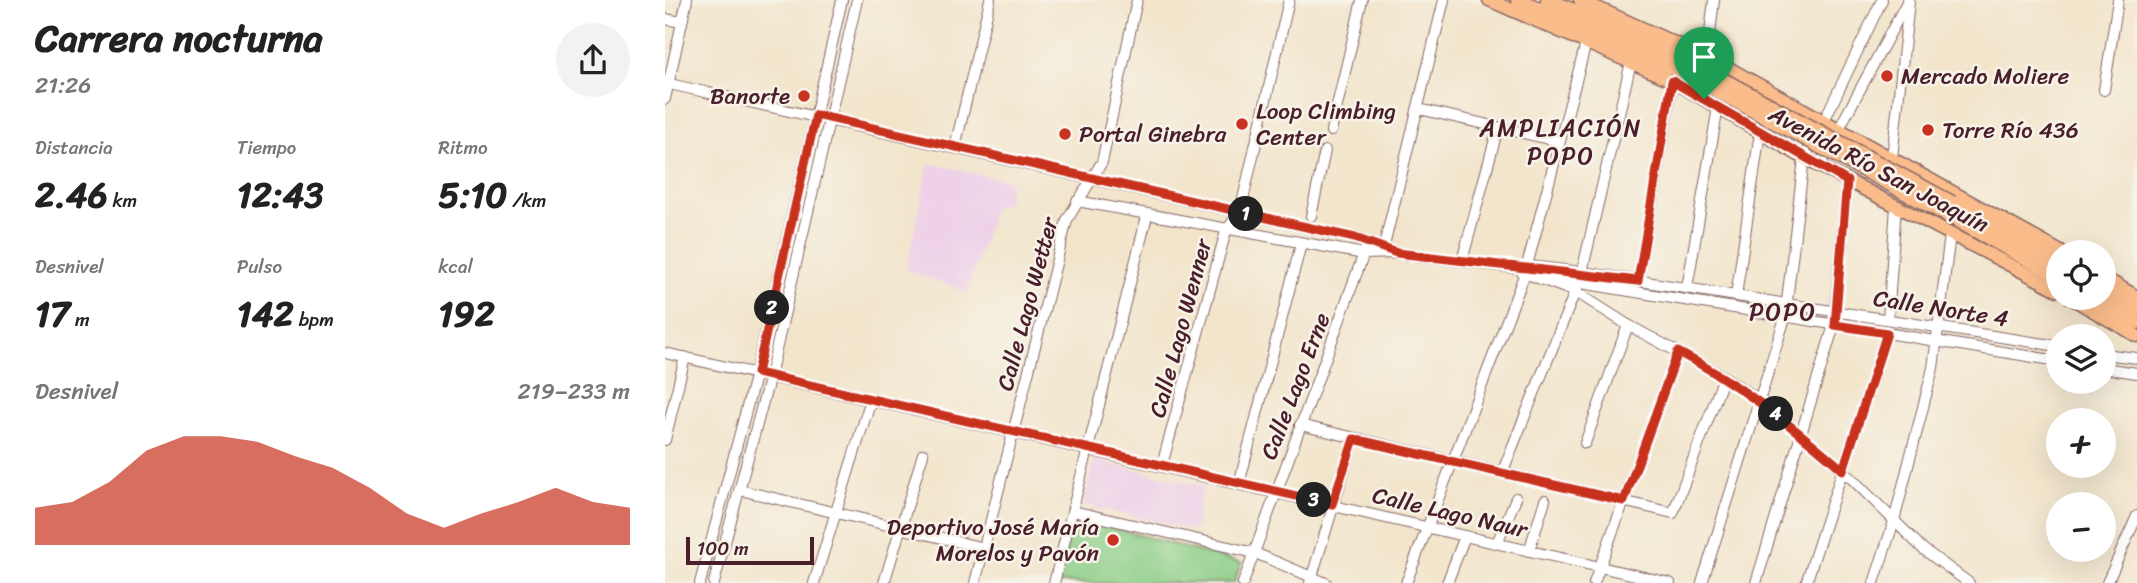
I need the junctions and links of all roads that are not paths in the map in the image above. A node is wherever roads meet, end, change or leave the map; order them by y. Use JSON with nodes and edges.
{"nodes":[{"id":1,"x":687,"y":0,"type":"edge"},
{"id":2,"x":842,"y":0,"type":"edge"},
{"id":3,"x":857,"y":0,"type":"edge"},
{"id":4,"x":990,"y":0,"type":"edge"},
{"id":5,"x":1137,"y":0,"type":"edge"},
{"id":6,"x":1289,"y":0,"type":"edge"},
{"id":7,"x":1362,"y":0,"type":"edge"},
{"id":8,"x":1444,"y":0,"type":"edge"},
{"id":9,"x":1489,"y":0,"type":"edge"},
{"id":10,"x":1517,"y":0,"type":"edge"},
{"id":11,"x":1548,"y":0,"type":"edge"},
{"id":12,"x":1580,"y":0,"type":"edge"},
{"id":13,"x":1714,"y":0,"type":"edge"},
{"id":14,"x":1882,"y":0,"type":"edge"},
{"id":15,"x":1909,"y":0,"type":"edge"},
{"id":16,"x":2117,"y":0,"type":"edge"},
{"id":17,"x":665,"y":19,"type":"edge"},
{"id":18,"x":682,"y":22,"type":"junction"},
{"id":19,"x":1586,"y":43,"type":"junction"},
{"id":20,"x":1707,"y":57,"type":"junction"},
{"id":21,"x":1631,"y":62,"type":"junction"},
{"id":22,"x":1723,"y":65,"type":"junction"},
{"id":23,"x":1674,"y":68,"type":"junction"},
{"id":24,"x":667,"y":83,"type":"edge"},
{"id":25,"x":2104,"y":90,"type":"dead end"},
{"id":26,"x":665,"y":99,"type":"edge"},
{"id":27,"x":1704,"y":99,"type":"junction"},
{"id":28,"x":1719,"y":107,"type":"junction"},
{"id":29,"x":1419,"y":109,"type":"junction"},
{"id":30,"x":816,"y":115,"type":"junction"},
{"id":31,"x":831,"y":118,"type":"junction"},
{"id":32,"x":1824,"y":121,"type":"junction"},
{"id":33,"x":1498,"y":128,"type":"junction"},
{"id":34,"x":1839,"y":129,"type":"junction"},
{"id":35,"x":1331,"y":131,"type":"dead end"},
{"id":36,"x":1760,"y":132,"type":"junction"},
{"id":37,"x":1558,"y":141,"type":"junction"},
{"id":38,"x":955,"y":148,"type":"junction"},
{"id":39,"x":1325,"y":151,"type":"dead end"},
{"id":40,"x":1804,"y":158,"type":"junction"},
{"id":41,"x":1892,"y":158,"type":"junction"},
{"id":42,"x":1819,"y":166,"type":"junction"},
{"id":43,"x":1094,"y":180,"type":"junction"},
{"id":44,"x":1847,"y":181,"type":"junction"},
{"id":45,"x":1077,"y":201,"type":"junction"},
{"id":46,"x":1896,"y":206,"type":"junction"},
{"id":47,"x":1949,"y":209,"type":"junction"},
{"id":48,"x":1240,"y":212,"type":"junction"},
{"id":49,"x":1147,"y":216,"type":"junction"},
{"id":50,"x":1311,"y":216,"type":"dead end"},
{"id":51,"x":1226,"y":231,"type":"junction"},
{"id":52,"x":1950,"y":235,"type":"junction"},
{"id":53,"x":1369,"y":241,"type":"junction"},
{"id":54,"x":1301,"y":244,"type":"junction"},
{"id":55,"x":2046,"y":244,"type":"edge"},
{"id":56,"x":1383,"y":250,"type":"junction"},
{"id":57,"x":1364,"y":254,"type":"junction"},
{"id":58,"x":2046,"y":258,"type":"edge"},
{"id":59,"x":1462,"y":261,"type":"junction"},
{"id":60,"x":2046,"y":269,"type":"edge"},
{"id":61,"x":1527,"y":270,"type":"junction"},
{"id":62,"x":1582,"y":272,"type":"junction"},
{"id":63,"x":1638,"y":281,"type":"junction"},
{"id":64,"x":2046,"y":284,"type":"edge"},
{"id":65,"x":2116,"y":285,"type":"edge"},
{"id":66,"x":1577,"y":288,"type":"junction"},
{"id":67,"x":1687,"y":288,"type":"junction"},
{"id":68,"x":2116,"y":292,"type":"edge"},
{"id":69,"x":1736,"y":296,"type":"junction"},
{"id":70,"x":2116,"y":296,"type":"edge"},
{"id":71,"x":2137,"y":298,"type":"edge"},
{"id":72,"x":1787,"y":304,"type":"junction"},
{"id":73,"x":2137,"y":309,"type":"edge"},
{"id":74,"x":2095,"y":310,"type":"edge"},
{"id":75,"x":2109,"y":310,"type":"edge"},
{"id":76,"x":1837,"y":311,"type":"junction"},
{"id":77,"x":1785,"y":318,"type":"junction"},
{"id":78,"x":1888,"y":319,"type":"junction"},
{"id":79,"x":1628,"y":325,"type":"junction"},
{"id":80,"x":1835,"y":325,"type":"junction"},
{"id":81,"x":1939,"y":326,"type":"junction"},
{"id":82,"x":2133,"y":329,"type":"edge"},
{"id":83,"x":1887,"y":333,"type":"junction"},
{"id":84,"x":1938,"y":341,"type":"junction"},
{"id":85,"x":2046,"y":344,"type":"edge"},
{"id":86,"x":1678,"y":352,"type":"junction"},
{"id":87,"x":665,"y":353,"type":"edge"},
{"id":88,"x":2116,"y":356,"type":"edge"},
{"id":89,"x":685,"y":358,"type":"junction"},
{"id":90,"x":2137,"y":358,"type":"edge"},
{"id":91,"x":2046,"y":359,"type":"edge"},
{"id":92,"x":2116,"y":370,"type":"edge"},
{"id":93,"x":757,"y":373,"type":"junction"},
{"id":94,"x":2137,"y":373,"type":"edge"},
{"id":95,"x":770,"y":376,"type":"junction"},
{"id":96,"x":1724,"y":377,"type":"junction"},
{"id":97,"x":871,"y":399,"type":"junction"},
{"id":98,"x":1761,"y":401,"type":"junction"},
{"id":99,"x":1300,"y":425,"type":"junction"},
{"id":100,"x":1014,"y":432,"type":"junction"},
{"id":101,"x":1803,"y":435,"type":"junction"},
{"id":102,"x":1354,"y":439,"type":"junction"},
{"id":103,"x":665,"y":440,"type":"edge"},
{"id":104,"x":1585,"y":443,"type":"dead end"},
{"id":105,"x":1088,"y":449,"type":"junction"},
{"id":106,"x":923,"y":454,"type":"dead end"},
{"id":107,"x":1451,"y":463,"type":"junction"},
{"id":108,"x":1162,"y":465,"type":"junction"},
{"id":109,"x":1843,"y":470,"type":"junction"},
{"id":110,"x":1502,"y":473,"type":"junction"},
{"id":111,"x":1239,"y":484,"type":"junction"},
{"id":112,"x":740,"y":490,"type":"junction"},
{"id":113,"x":1276,"y":492,"type":"junction"},
{"id":114,"x":1516,"y":498,"type":"dead end"},
{"id":115,"x":1545,"y":500,"type":"dead end"},
{"id":116,"x":1624,"y":501,"type":"junction"},
{"id":117,"x":1332,"y":504,"type":"junction"},
{"id":118,"x":1073,"y":511,"type":"junction"},
{"id":119,"x":835,"y":514,"type":"junction"},
{"id":120,"x":2137,"y":516,"type":"edge"},
{"id":121,"x":1894,"y":521,"type":"junction"},
{"id":122,"x":1428,"y":527,"type":"junction"},
{"id":123,"x":900,"y":529,"type":"junction"},
{"id":124,"x":1465,"y":536,"type":"junction"},
{"id":125,"x":1497,"y":543,"type":"junction"},
{"id":126,"x":984,"y":548,"type":"junction"},
{"id":127,"x":1529,"y":551,"type":"junction"},
{"id":128,"x":1255,"y":553,"type":"junction"},
{"id":129,"x":1601,"y":566,"type":"junction"},
{"id":130,"x":1310,"y":580,"type":"edge"},
{"id":131,"x":1957,"y":580,"type":"edge"},
{"id":132,"x":700,"y":583,"type":"edge"},
{"id":133,"x":714,"y":583,"type":"edge"},
{"id":134,"x":814,"y":583,"type":"edge"},
{"id":135,"x":884,"y":583,"type":"edge"},
{"id":136,"x":975,"y":583,"type":"edge"},
{"id":137,"x":1054,"y":583,"type":"edge"},
{"id":138,"x":1243,"y":583,"type":"edge"},
{"id":139,"x":1326,"y":583,"type":"edge"},
{"id":140,"x":1406,"y":583,"type":"edge"},
{"id":141,"x":1447,"y":583,"type":"edge"},
{"id":142,"x":1594,"y":583,"type":"edge"},
{"id":143,"x":1670,"y":583,"type":"edge"},
{"id":144,"x":1702,"y":583,"type":"edge"},
{"id":145,"x":1756,"y":583,"type":"edge"},
{"id":146,"x":1806,"y":583,"type":"edge"},
{"id":147,"x":1874,"y":583,"type":"edge"},
{"id":148,"x":1969,"y":583,"type":"edge"},
{"id":149,"x":2107,"y":583,"type":"edge"}],
"edges":[{"from":1,"to":18,"type":"street"},
{"from":2,"to":30,"type":"street"},
{"from":3,"to":31,"type":"street"},
{"from":4,"to":38,"type":"street"},
{"from":5,"to":43,"type":"street","name":"Calle Lago Wetter"},
{"from":6,"to":48,"type":"street","name":"Calle Lago Wenner"},
{"from":7,"to":35,"type":"street"},
{"from":8,"to":29,"type":"street"},
{"from":9,"to":19,"type":"main road","name":"Avenida Río San Joaquín"},
{"from":10,"to":23,"type":"highway","name":"Avenida Río San Joaquín"},
{"from":11,"to":23,"type":"highway","name":"Avenida Río San Joaquín"},
{"from":12,"to":20,"type":"main road","name":"Avenida Río San Joaquín"},
{"from":13,"to":20,"type":"street"},
{"from":14,"to":32,"type":"street"},
{"from":15,"to":34,"type":"street"},
{"from":15,"to":41,"type":"street"},
{"from":16,"to":25,"type":"street"},
{"from":17,"to":18,"type":"street"},
{"from":18,"to":24,"type":"street"},
{"from":19,"to":21,"type":"main road","name":"Avenida Río San Joaquín"},
{"from":19,"to":37,"type":"street"},
{"from":20,"to":22,"type":"main road","name":"Avenida Río San Joaquín"},
{"from":21,"to":23,"type":"main road","name":"Avenida Río San Joaquín"},
{"from":21,"to":62,"type":"street"},
{"from":22,"to":27,"type":"main road"},
{"from":22,"to":32,"type":"main road","name":"Avenida Río San Joaquín"},
{"from":23,"to":27,"type":"main road","name":"Avenida Río San Joaquín"},
{"from":23,"to":47,"type":"highway","name":"Avenida Río San Joaquín","bridge":true},
{"from":23,"to":63,"type":"street"},
{"from":24,"to":26,"type":"street"},
{"from":24,"to":30,"type":"street"},
{"from":27,"to":28,"type":"main road","name":"Avenida Río San Joaquín"},
{"from":28,"to":36,"type":"main road","name":"Avenida Río San Joaquín"},
{"from":28,"to":67,"type":"street"},
{"from":29,"to":33,"type":"street"},
{"from":29,"to":56,"type":"street"},
{"from":30,"to":31,"type":"street"},
{"from":30,"to":93,"type":"street"},
{"from":31,"to":38,"type":"street"},
{"from":31,"to":95,"type":"street"},
{"from":32,"to":34,"type":"main road","name":"Avenida Río San Joaquín"},
{"from":32,"to":40,"type":"street"},
{"from":33,"to":37,"type":"street"},
{"from":33,"to":59,"type":"street"},
{"from":34,"to":41,"type":"main road","name":"Avenida Río San Joaquín"},
{"from":34,"to":42,"type":"street"},
{"from":36,"to":40,"type":"main road","name":"Avenida Río San Joaquín"},
{"from":36,"to":69,"type":"street"},
{"from":37,"to":61,"type":"street"},
{"from":38,"to":43,"type":"street"},
{"from":39,"to":50,"type":"street"},
{"from":40,"to":42,"type":"main road","name":"Avenida Río San Joaquín"},
{"from":40,"to":72,"type":"street"},
{"from":41,"to":55,"type":"main road","name":"Avenida Río San Joaquín"},
{"from":42,"to":44,"type":"main road","name":"Avenida Río San Joaquín"},
{"from":43,"to":45,"type":"street","name":"Calle Lago Wetter"},
{"from":43,"to":48,"type":"street"},
{"from":44,"to":46,"type":"main road","name":"Avenida Río San Joaquín"},
{"from":44,"to":76,"type":"street"},
{"from":45,"to":49,"type":"street"},
{"from":45,"to":100,"type":"street","name":"Calle Lago Wetter"},
{"from":46,"to":52,"type":"main road","name":"Avenida Río San Joaquín"},
{"from":46,"to":78,"type":"street"},
{"from":47,"to":58,"type":"highway","name":"Avenida Río San Joaquín"},
{"from":47,"to":60,"type":"highway","name":"Avenida Río San Joaquín"},
{"from":48,"to":51,"type":"street","name":"Calle Lago Wenner"},
{"from":48,"to":53,"type":"street"},
{"from":49,"to":51,"type":"street"},
{"from":49,"to":105,"type":"street"},
{"from":51,"to":54,"type":"street"},
{"from":51,"to":108,"type":"street","name":"Calle Lago Wenner"},
{"from":52,"to":64,"type":"main road","name":"Avenida Río San Joaquín"},
{"from":52,"to":81,"type":"street"},
{"from":53,"to":56,"type":"street"},
{"from":53,"to":57,"type":"street","name":"Calle Lago Erne"},
{"from":54,"to":57,"type":"street"},
{"from":54,"to":111,"type":"street"},
{"from":56,"to":57,"type":"street"},
{"from":56,"to":59,"type":"street"},
{"from":57,"to":99,"type":"street","name":"Calle Lago Erne"},
{"from":59,"to":61,"type":"street"},
{"from":61,"to":62,"type":"street","name":"Calle Norte 4"},
{"from":61,"to":66,"type":"street","name":"Calle Norte 4"},
{"from":61,"to":107,"type":"street"},
{"from":62,"to":63,"type":"street","name":"Calle Norte 4"},
{"from":63,"to":67,"type":"street","name":"Calle Norte 4"},
{"from":65,"to":71,"type":"main road"},
{"from":66,"to":77,"type":"street","name":"Calle Norte 4"},
{"from":66,"to":79,"type":"street"},
{"from":66,"to":110,"type":"street"},
{"from":67,"to":69,"type":"street","name":"Calle Norte 4"},
{"from":68,"to":71,"type":"highway"},
{"from":69,"to":72,"type":"street","name":"Calle Norte 4"},
{"from":70,"to":73,"type":"highway"},
{"from":72,"to":76,"type":"street","name":"Calle Norte 4"},
{"from":72,"to":77,"type":"street"},
{"from":74,"to":82,"type":"main road"},
{"from":75,"to":82,"type":"highway"},
{"from":76,"to":78,"type":"street","name":"Calle Norte 4"},
{"from":76,"to":80,"type":"street"},
{"from":77,"to":80,"type":"street","name":"Calle Norte 4"},
{"from":77,"to":98,"type":"street"},
{"from":78,"to":81,"type":"street","name":"Calle Norte 4"},
{"from":79,"to":86,"type":"street"},
{"from":79,"to":104,"type":"street"},
{"from":80,"to":83,"type":"street","name":"Calle Norte 4"},
{"from":80,"to":101,"type":"street"},
{"from":81,"to":84,"type":"street"},
{"from":81,"to":85,"type":"street","name":"Calle Norte 4"},
{"from":83,"to":84,"type":"street","name":"Calle Norte 4"},
{"from":83,"to":109,"type":"street"},
{"from":84,"to":91,"type":"street","name":"Calle Norte 4"},
{"from":84,"to":121,"type":"street"},
{"from":86,"to":96,"type":"street"},
{"from":86,"to":116,"type":"street"},
{"from":87,"to":89,"type":"street","name":"Calle Lago Naur"},
{"from":88,"to":90,"type":"street"},
{"from":89,"to":93,"type":"street","name":"Calle Lago Naur"},
{"from":89,"to":103,"type":"street"},
{"from":92,"to":94,"type":"street"},
{"from":93,"to":95,"type":"street","name":"Calle Lago Naur"},
{"from":93,"to":132,"type":"street"},
{"from":95,"to":97,"type":"street","name":"Calle Lago Naur"},
{"from":95,"to":112,"type":"street"},
{"from":96,"to":98,"type":"street"},
{"from":96,"to":116,"type":"street"},
{"from":97,"to":100,"type":"street","name":"Calle Lago Naur"},
{"from":97,"to":119,"type":"street"},
{"from":98,"to":101,"type":"street"},
{"from":98,"to":144,"type":"street"},
{"from":99,"to":102,"type":"street"},
{"from":99,"to":113,"type":"street","name":"Calle Lago Erne"},
{"from":100,"to":105,"type":"street","name":"Calle Lago Naur"},
{"from":100,"to":126,"type":"street","name":"Calle Lago Wetter"},
{"from":101,"to":109,"type":"street"},
{"from":101,"to":145,"type":"street"},
{"from":102,"to":107,"type":"street"},
{"from":102,"to":117,"type":"street"},
{"from":105,"to":108,"type":"street","name":"Calle Lago Naur"},
{"from":105,"to":118,"type":"street"},
{"from":106,"to":123,"type":"street"},
{"from":107,"to":110,"type":"street"},
{"from":107,"to":122,"type":"street"},
{"from":108,"to":111,"type":"street","name":"Calle Lago Naur"},
{"from":109,"to":121,"type":"street"},
{"from":109,"to":146,"type":"street"},
{"from":110,"to":116,"type":"street"},
{"from":111,"to":113,"type":"street","name":"Calle Lago Naur"},
{"from":112,"to":119,"type":"street"},
{"from":112,"to":133,"type":"street"},
{"from":113,"to":117,"type":"street","name":"Calle Lago Naur"},
{"from":113,"to":128,"type":"street","name":"Calle Lago Erne"},
{"from":114,"to":125,"type":"street"},
{"from":115,"to":127,"type":"street"},
{"from":116,"to":129,"type":"street"},
{"from":117,"to":122,"type":"street","name":"Calle Lago Naur"},
{"from":117,"to":130,"type":"street"},
{"from":118,"to":128,"type":"street"},
{"from":118,"to":137,"type":"street"},
{"from":119,"to":123,"type":"street"},
{"from":119,"to":134,"type":"street"},
{"from":120,"to":149,"type":"street"},
{"from":121,"to":131,"type":"street"},
{"from":121,"to":147,"type":"street"},
{"from":122,"to":124,"type":"street","name":"Calle Lago Naur"},
{"from":122,"to":140,"type":"street"},
{"from":123,"to":126,"type":"street"},
{"from":123,"to":135,"type":"street"},
{"from":124,"to":125,"type":"street","name":"Calle Lago Naur"},
{"from":124,"to":141,"type":"street"},
{"from":125,"to":127,"type":"street","name":"Calle Lago Naur"},
{"from":126,"to":136,"type":"street","name":"Calle Lago Wetter"},
{"from":127,"to":129,"type":"street","name":"Calle Lago Naur"},
{"from":128,"to":130,"type":"street"},
{"from":128,"to":138,"type":"street","name":"Calle Lago Erne"},
{"from":129,"to":142,"type":"street"},
{"from":129,"to":143,"type":"street","name":"Calle Lago Naur"},
{"from":130,"to":139,"type":"street"},
{"from":131,"to":148,"type":"street"}]}
